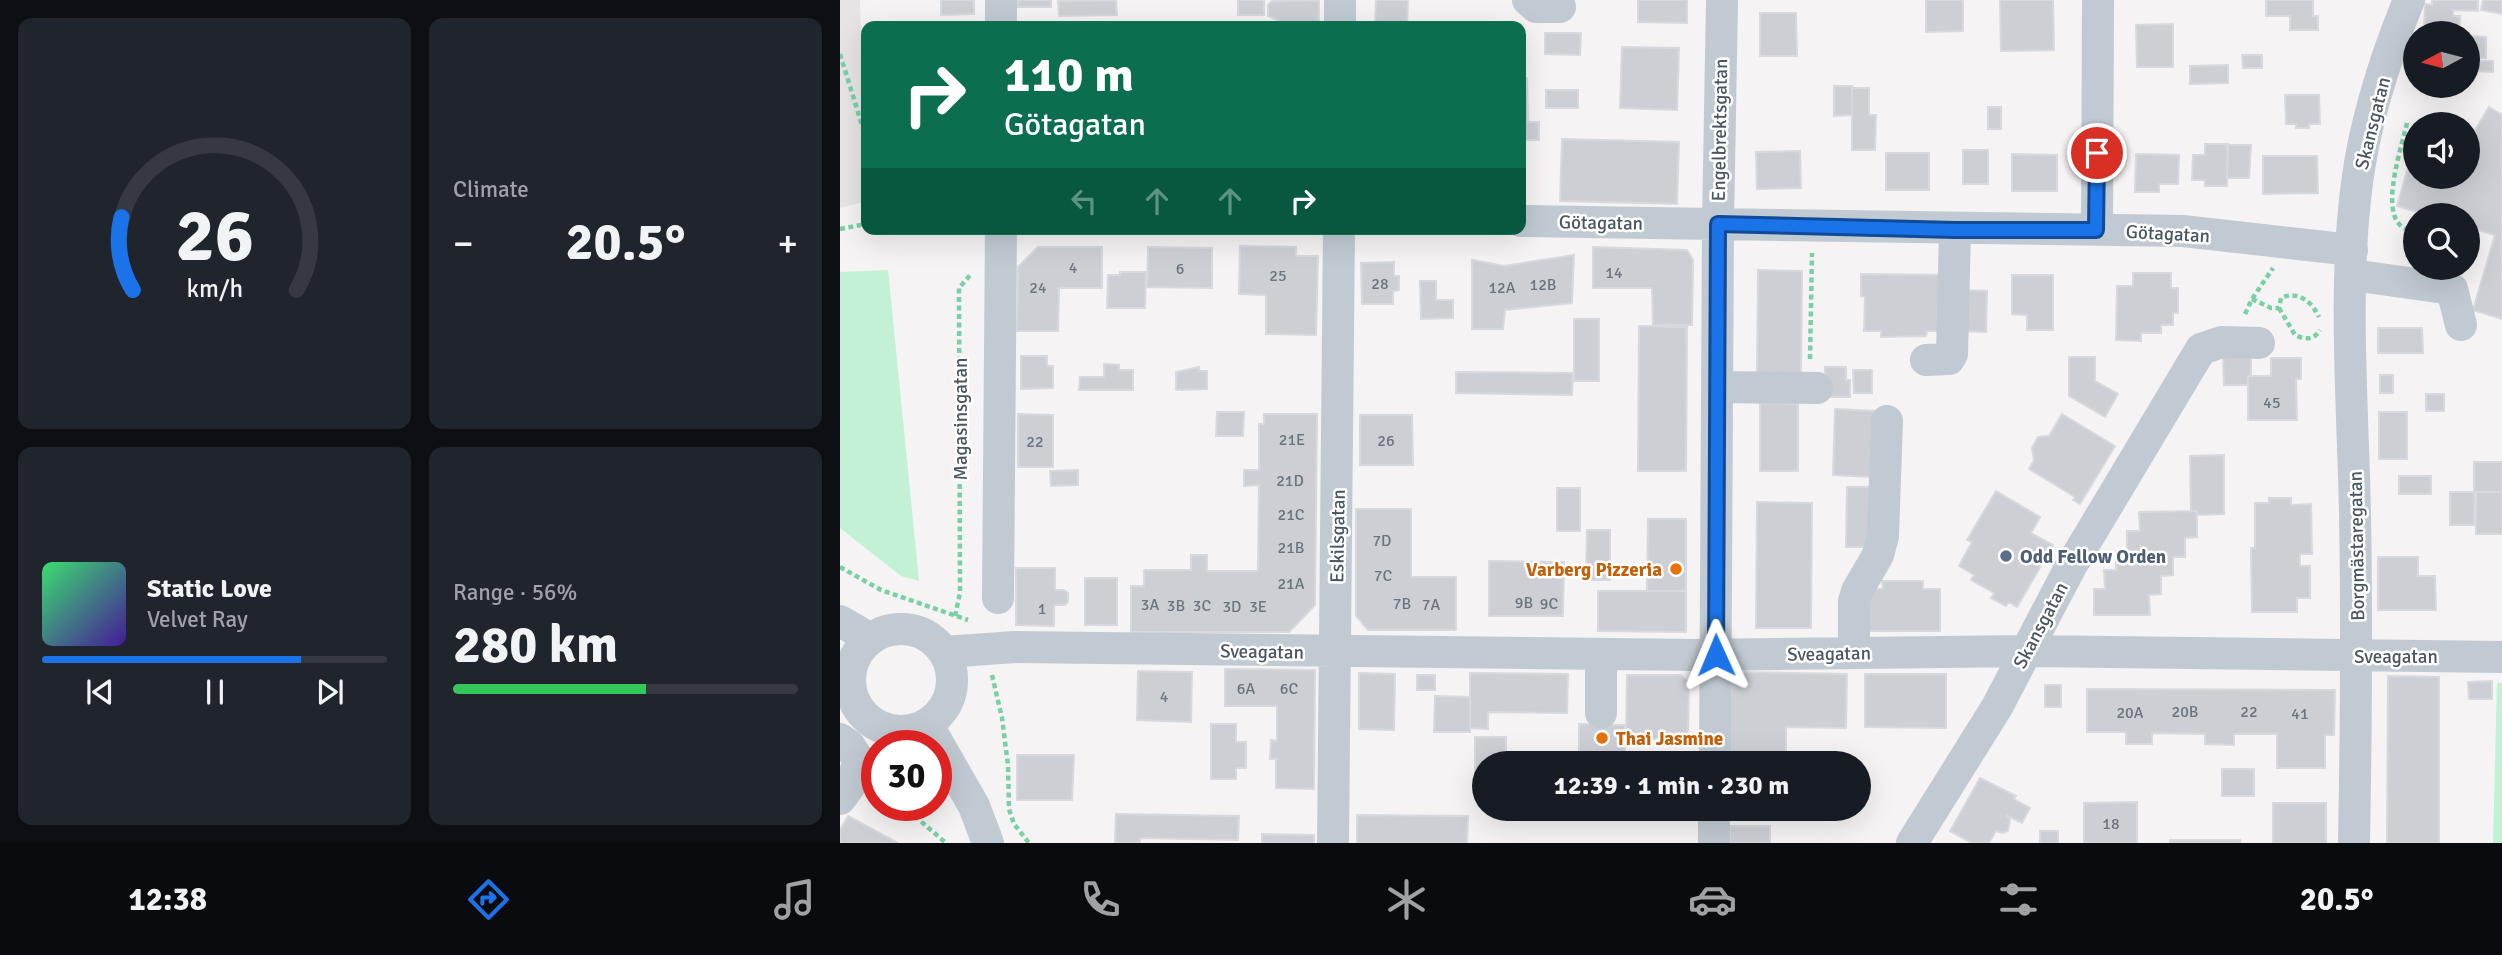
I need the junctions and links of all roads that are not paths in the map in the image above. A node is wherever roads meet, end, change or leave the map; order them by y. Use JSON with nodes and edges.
{"nodes":[{"id":1,"x":1001,"y":0,"type":"edge"},
{"id":2,"x":1340,"y":0,"type":"edge"},
{"id":3,"x":1528,"y":0,"type":"edge"},
{"id":4,"x":1722,"y":0,"type":"edge"},
{"id":5,"x":2098,"y":0,"type":"edge"},
{"id":6,"x":2409,"y":0,"type":"edge"},
{"id":7,"x":1560,"y":7,"type":"dead end"},
{"id":8,"x":1001,"y":21,"type":"edge"},
{"id":9,"x":1340,"y":21,"type":"edge"},
{"id":10,"x":1526,"y":221,"type":"edge"},
{"id":11,"x":1718,"y":224,"type":"junction"},
{"id":12,"x":1955,"y":230,"type":"junction"},
{"id":13,"x":2096,"y":230,"type":"junction"},
{"id":14,"x":1001,"y":235,"type":"edge"},
{"id":15,"x":1339,"y":235,"type":"edge"},
{"id":16,"x":2352,"y":263,"type":"junction"},
{"id":17,"x":2461,"y":325,"type":"dead end"},
{"id":18,"x":2246,"y":342,"type":"road end"},
{"id":19,"x":1926,"y":360,"type":"dead end"},
{"id":20,"x":1717,"y":387,"type":"junction"},
{"id":21,"x":1814,"y":388,"type":"road end"},
{"id":22,"x":1887,"y":421,"type":"dead end"},
{"id":23,"x":998,"y":598,"type":"dead end"},
{"id":24,"x":840,"y":621,"type":"edge"},
{"id":25,"x":871,"y":639,"type":"junction"},
{"id":26,"x":2025,"y":651,"type":"junction"},
{"id":27,"x":944,"y":652,"type":"junction"},
{"id":28,"x":1336,"y":652,"type":"junction"},
{"id":29,"x":1854,"y":653,"type":"junction"},
{"id":30,"x":1601,"y":654,"type":"junction"},
{"id":31,"x":1716,"y":655,"type":"junction"},
{"id":32,"x":2358,"y":656,"type":"junction"},
{"id":33,"x":2502,"y":657,"type":"edge"},
{"id":34,"x":845,"y":674,"type":"edge"},
{"id":35,"x":1601,"y":713,"type":"dead end"},
{"id":36,"x":928,"y":724,"type":"junction"},
{"id":37,"x":850,"y":750,"type":"edge"},
{"id":38,"x":1715,"y":751,"type":"edge"},
{"id":39,"x":840,"y":799,"type":"edge"},
{"id":40,"x":1714,"y":821,"type":"edge"},
{"id":41,"x":988,"y":843,"type":"edge"},
{"id":42,"x":1333,"y":843,"type":"edge"},
{"id":43,"x":1714,"y":843,"type":"edge"},
{"id":44,"x":1912,"y":843,"type":"edge"},
{"id":45,"x":2354,"y":843,"type":"edge"}],
"edges":[{"from":1,"to":8,"type":"street"},
{"from":2,"to":9,"type":"street"},
{"from":3,"to":7,"type":"street"},
{"from":4,"to":11,"type":"street","name":"Engelbrektsgatan"},
{"from":5,"to":13,"type":"street"},
{"from":6,"to":16,"type":"street","name":"Skansgatan"},
{"from":10,"to":11,"type":"street","name":"Götagatan"},
{"from":11,"to":12,"type":"street","name":"Götagatan"},
{"from":11,"to":20,"type":"street","name":"Engelbrektsgatan"},
{"from":12,"to":13,"type":"street","name":"Götagatan"},
{"from":12,"to":19,"type":"street"},
{"from":13,"to":16,"type":"street","name":"Götagatan"},
{"from":14,"to":23,"type":"street","name":"Magasinsgatan"},
{"from":15,"to":28,"type":"street","name":"Eskilsgatan"},
{"from":16,"to":17,"type":"street","name":"Götagatan"},
{"from":16,"to":32,"type":"street","name":"Borgmästaregatan"},
{"from":18,"to":26,"type":"street","name":"Skansgatan"},
{"from":20,"to":21,"type":"street"},
{"from":20,"to":31,"type":"street","name":"Engelbrektsgatan"},
{"from":22,"to":29,"type":"street"},
{"from":24,"to":25,"type":"street"},
{"from":25,"to":27,"type":"street"},
{"from":25,"to":34,"type":"street"},
{"from":26,"to":29,"type":"street","name":"Sveagatan"},
{"from":26,"to":32,"type":"street","name":"Sveagatan"},
{"from":26,"to":44,"type":"street","name":"Skansgatan"},
{"from":27,"to":28,"type":"street","name":"Sveagatan"},
{"from":27,"to":36,"type":"street"},
{"from":28,"to":30,"type":"street","name":"Sveagatan"},
{"from":28,"to":42,"type":"street","name":"Eskilsgatan"},
{"from":29,"to":31,"type":"street","name":"Sveagatan"},
{"from":30,"to":31,"type":"street","name":"Sveagatan"},
{"from":30,"to":35,"type":"street"},
{"from":31,"to":38,"type":"street","name":"Engelbrektsgatan"},
{"from":32,"to":33,"type":"street","name":"Sveagatan"},
{"from":32,"to":45,"type":"street","name":"Borgmästaregatan"},
{"from":34,"to":36,"type":"street"},
{"from":36,"to":41,"type":"street"},
{"from":37,"to":39,"type":"street"},
{"from":40,"to":43,"type":"street"}]}
